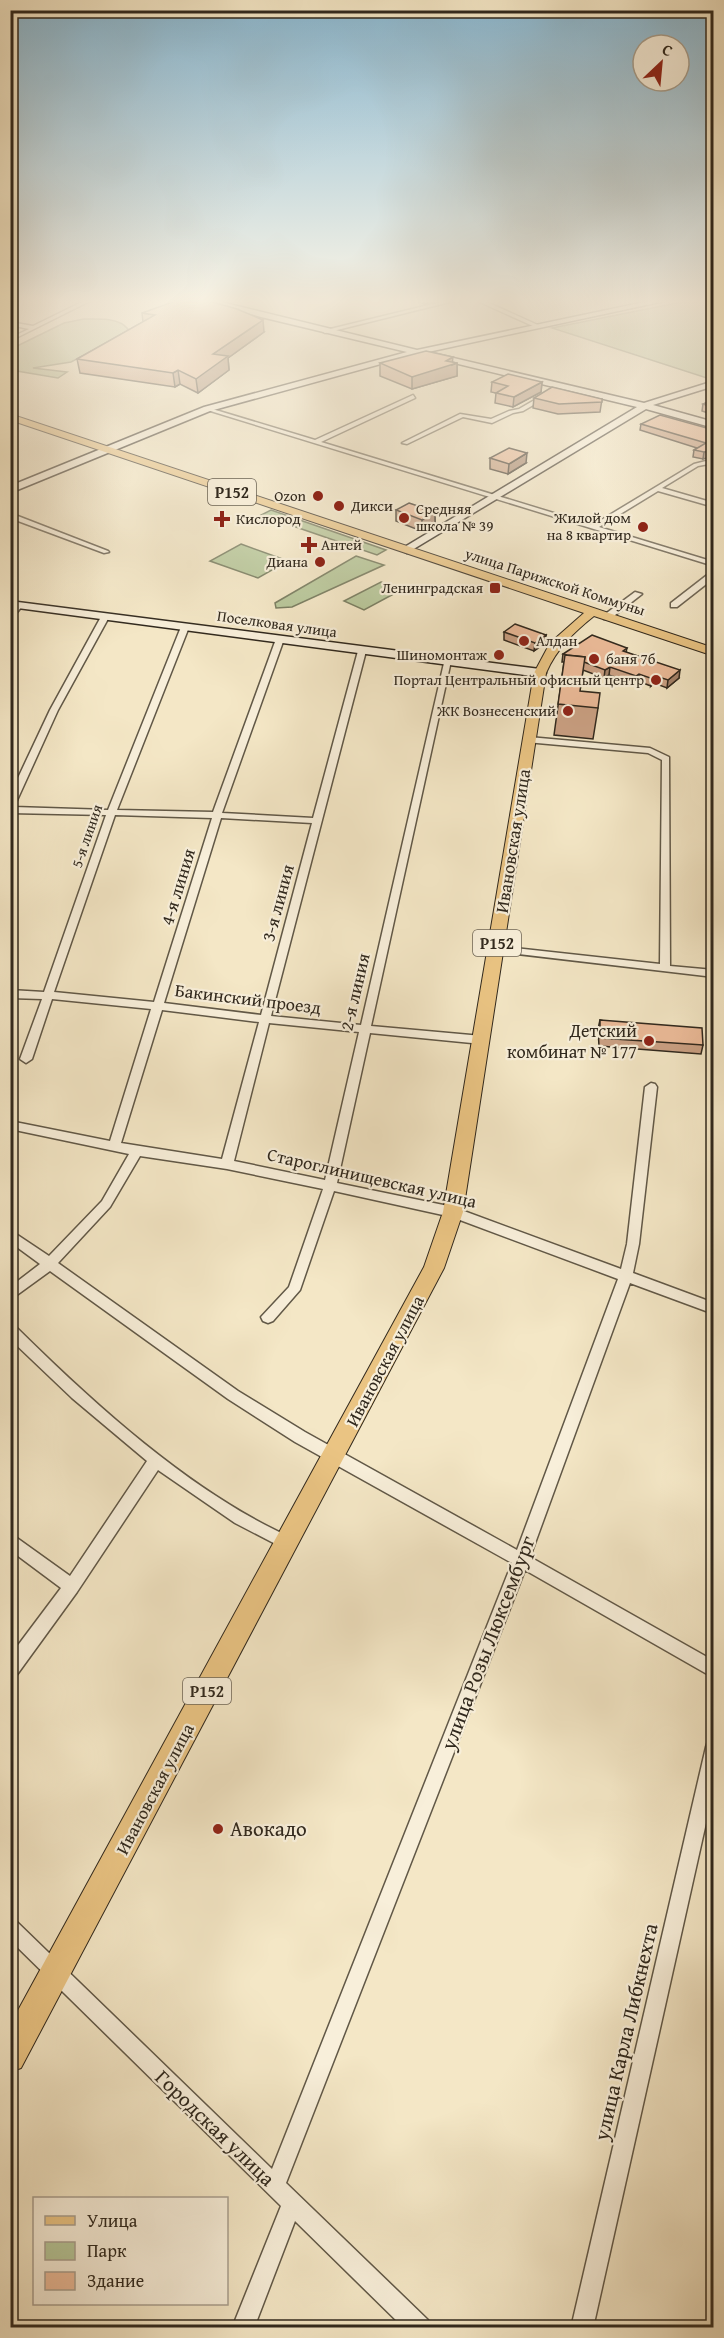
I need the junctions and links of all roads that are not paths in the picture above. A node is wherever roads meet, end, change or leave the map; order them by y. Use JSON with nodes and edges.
{"nodes":[{"id":1,"x":210,"y":408,"type":"edge"},
{"id":2,"x":391,"y":408,"type":"edge"},
{"id":3,"x":524,"y":408,"type":"edge"},
{"id":4,"x":641,"y":408,"type":"edge"},
{"id":5,"x":657,"y":408,"type":"edge"},
{"id":6,"x":207,"y":409,"type":"junction"},
{"id":7,"x":10,"y":417,"type":"edge"},
{"id":8,"x":714,"y":425,"type":"edge"},
{"id":9,"x":316,"y":442,"type":"junction"},
{"id":10,"x":405,"y":443,"type":"dead end"},
{"id":11,"x":109,"y":450,"type":"junction"},
{"id":12,"x":714,"y":461,"type":"edge"},
{"id":13,"x":657,"y":489,"type":"junction"},
{"id":14,"x":10,"y":490,"type":"edge"},
{"id":15,"x":496,"y":497,"type":"junction"},
{"id":16,"x":714,"y":505,"type":"edge"},
{"id":17,"x":10,"y":515,"type":"edge"},
{"id":18,"x":594,"y":527,"type":"junction"},
{"id":19,"x":407,"y":550,"type":"junction"},
{"id":20,"x":106,"y":552,"type":"dead end"},
{"id":21,"x":714,"y":564,"type":"edge"},
{"id":22,"x":714,"y":574,"type":"edge"},
{"id":23,"x":638,"y":594,"type":"dead end"},
{"id":24,"x":15,"y":605,"type":"edge"},
{"id":25,"x":674,"y":605,"type":"dead end"},
{"id":26,"x":592,"y":612,"type":"junction"},
{"id":27,"x":105,"y":617,"type":"junction"},
{"id":28,"x":607,"y":617,"type":"junction"},
{"id":29,"x":10,"y":619,"type":"edge"},
{"id":30,"x":185,"y":627,"type":"junction"},
{"id":31,"x":280,"y":639,"type":"junction"},
{"id":32,"x":362,"y":651,"type":"junction"},
{"id":33,"x":714,"y":652,"type":"edge"},
{"id":34,"x":448,"y":663,"type":"junction"},
{"id":35,"x":540,"y":674,"type":"junction"},
{"id":36,"x":529,"y":740,"type":"junction"},
{"id":37,"x":10,"y":808,"type":"edge"},
{"id":38,"x":112,"y":812,"type":"junction"},
{"id":39,"x":217,"y":815,"type":"junction"},
{"id":40,"x":317,"y":821,"type":"junction"},
{"id":41,"x":496,"y":949,"type":"junction"},
{"id":42,"x":665,"y":968,"type":"junction"},
{"id":43,"x":714,"y":974,"type":"edge"},
{"id":44,"x":10,"y":994,"type":"edge"},
{"id":45,"x":48,"y":995,"type":"junction"},
{"id":46,"x":158,"y":1005,"type":"junction"},
{"id":47,"x":265,"y":1019,"type":"junction"},
{"id":48,"x":365,"y":1028,"type":"junction"},
{"id":49,"x":482,"y":1040,"type":"junction"},
{"id":50,"x":26,"y":1059,"type":"dead end"},
{"id":51,"x":651,"y":1087,"type":"dead end"},
{"id":52,"x":10,"y":1125,"type":"edge"},
{"id":53,"x":114,"y":1146,"type":"junction"},
{"id":54,"x":137,"y":1151,"type":"junction"},
{"id":55,"x":227,"y":1164,"type":"junction"},
{"id":56,"x":330,"y":1185,"type":"junction"},
{"id":57,"x":453,"y":1212,"type":"junction"},
{"id":58,"x":10,"y":1235,"type":"edge"},
{"id":59,"x":48,"y":1264,"type":"junction"},
{"id":60,"x":626,"y":1276,"type":"junction"},
{"id":61,"x":10,"y":1295,"type":"edge"},
{"id":62,"x":714,"y":1309,"type":"edge"},
{"id":63,"x":268,"y":1317,"type":"dead end"},
{"id":64,"x":10,"y":1330,"type":"edge"},
{"id":65,"x":334,"y":1456,"type":"junction"},
{"id":66,"x":156,"y":1461,"type":"junction"},
{"id":67,"x":10,"y":1540,"type":"edge"},
{"id":68,"x":287,"y":1543,"type":"junction"},
{"id":69,"x":521,"y":1560,"type":"junction"},
{"id":70,"x":72,"y":1587,"type":"junction"},
{"id":71,"x":10,"y":1670,"type":"edge"},
{"id":72,"x":714,"y":1670,"type":"edge"},
{"id":73,"x":714,"y":1747,"type":"edge"},
{"id":74,"x":10,"y":1927,"type":"edge"},
{"id":75,"x":56,"y":1973,"type":"junction"},
{"id":76,"x":10,"y":2057,"type":"edge"},
{"id":77,"x":275,"y":2186,"type":"junction"},
{"id":78,"x":292,"y":2203,"type":"junction"},
{"id":79,"x":243,"y":2328,"type":"edge"},
{"id":80,"x":420,"y":2328,"type":"edge"},
{"id":81,"x":582,"y":2328,"type":"edge"}],
"edges":[{"from":1,"to":6,"type":"street"},
{"from":2,"to":9,"type":"street"},
{"from":3,"to":10,"type":"street"},
{"from":4,"to":15,"type":"street"},
{"from":5,"to":8,"type":"street"},
{"from":6,"to":9,"type":"street"},
{"from":6,"to":11,"type":"street"},
{"from":7,"to":11,"type":"main road","name":"улица Парижской Коммуны","number":"Р152"},
{"from":9,"to":15,"type":"street"},
{"from":11,"to":14,"type":"street"},
{"from":11,"to":19,"type":"main road","name":"улица Парижской Коммуны","number":"Р152"},
{"from":12,"to":13,"type":"street"},
{"from":13,"to":16,"type":"street"},
{"from":13,"to":18,"type":"street"},
{"from":15,"to":18,"type":"street"},
{"from":15,"to":19,"type":"street"},
{"from":17,"to":20,"type":"street"},
{"from":18,"to":21,"type":"street"},
{"from":19,"to":26,"type":"main road","name":"улица Парижской Коммуны","number":"Р152"},
{"from":22,"to":25,"type":"street"},
{"from":23,"to":28,"type":"street"},
{"from":24,"to":27,"type":"street","name":"Поселковая улица"},
{"from":24,"to":29,"type":"street"},
{"from":26,"to":28,"type":"main road","name":"улица Парижской Коммуны"},
{"from":26,"to":35,"type":"main road","name":"Ивановская улица","number":"Р152"},
{"from":27,"to":30,"type":"street","name":"Поселковая улица"},
{"from":27,"to":37,"type":"street"},
{"from":28,"to":33,"type":"main road","name":"улица Парижской Коммуны"},
{"from":30,"to":31,"type":"street","name":"Поселковая улица"},
{"from":30,"to":38,"type":"street","name":"5-я линия"},
{"from":31,"to":32,"type":"street","name":"Поселковая улица"},
{"from":31,"to":39,"type":"street","name":"4-я линия"},
{"from":32,"to":34,"type":"street","name":"Поселковая улица"},
{"from":32,"to":40,"type":"street","name":"3-я линия"},
{"from":34,"to":35,"type":"street","name":"Поселковая улица"},
{"from":34,"to":48,"type":"street","name":"2-я линия"},
{"from":35,"to":36,"type":"main road","name":"Ивановская улица","number":"Р152"},
{"from":36,"to":41,"type":"main road","name":"Ивановская улица","number":"Р152"},
{"from":36,"to":42,"type":"street"},
{"from":37,"to":38,"type":"street"},
{"from":38,"to":39,"type":"street"},
{"from":38,"to":45,"type":"street","name":"5-я линия"},
{"from":39,"to":40,"type":"street"},
{"from":39,"to":46,"type":"street","name":"4-я линия"},
{"from":40,"to":47,"type":"street","name":"3-я линия"},
{"from":41,"to":42,"type":"street"},
{"from":41,"to":49,"type":"main road","name":"Ивановская улица","number":"Р152"},
{"from":42,"to":43,"type":"street"},
{"from":44,"to":45,"type":"street","name":"Бакинский проезд"},
{"from":45,"to":46,"type":"street","name":"Бакинский проезд"},
{"from":45,"to":50,"type":"street","name":"5-я линия"},
{"from":46,"to":47,"type":"street","name":"Бакинский проезд"},
{"from":46,"to":53,"type":"street","name":"4-я линия"},
{"from":47,"to":48,"type":"street","name":"Бакинский проезд"},
{"from":47,"to":55,"type":"street","name":"3-я линия"},
{"from":48,"to":49,"type":"street","name":"Бакинский проезд"},
{"from":48,"to":56,"type":"street","name":"2-я линия"},
{"from":49,"to":57,"type":"main road","name":"Ивановская улица","number":"Р152"},
{"from":51,"to":60,"type":"street","name":"улица Розы Люксембург"},
{"from":52,"to":53,"type":"street","name":"Староглинищевская улица"},
{"from":53,"to":54,"type":"street","name":"Староглинищевская улица"},
{"from":54,"to":55,"type":"street","name":"Староглинищевская улица"},
{"from":54,"to":59,"type":"street"},
{"from":55,"to":56,"type":"street","name":"Староглинищевская улица"},
{"from":56,"to":57,"type":"street","name":"Староглинищевская улица"},
{"from":56,"to":63,"type":"street","name":"2-я линия"},
{"from":57,"to":60,"type":"street","name":"Староглинищевская улица"},
{"from":57,"to":65,"type":"main road","name":"Ивановская улица","number":"Р152"},
{"from":58,"to":59,"type":"street"},
{"from":59,"to":61,"type":"street"},
{"from":59,"to":65,"type":"street"},
{"from":60,"to":62,"type":"street","name":"Староглинищевская улица"},
{"from":60,"to":69,"type":"street","name":"улица Розы Люксембург"},
{"from":64,"to":66,"type":"street"},
{"from":65,"to":68,"type":"main road","name":"Ивановская улица","number":"Р152"},
{"from":65,"to":69,"type":"street"},
{"from":66,"to":68,"type":"street"},
{"from":66,"to":70,"type":"street"},
{"from":67,"to":70,"type":"street"},
{"from":68,"to":75,"type":"main road","name":"Ивановская улица","number":"Р152"},
{"from":69,"to":72,"type":"street"},
{"from":69,"to":77,"type":"street","name":"улица Розы Люксембург"},
{"from":70,"to":71,"type":"street"},
{"from":73,"to":81,"type":"street","name":"улица Карла Либкнехта"},
{"from":74,"to":75,"type":"street","name":"Городская улица"},
{"from":75,"to":76,"type":"main road","name":"Ивановская улица","number":"Р152"},
{"from":75,"to":77,"type":"street","name":"Городская улица"},
{"from":77,"to":78,"type":"street","name":"Городская улица"},
{"from":78,"to":79,"type":"street"},
{"from":78,"to":80,"type":"street","name":"Городская улица"}]}
